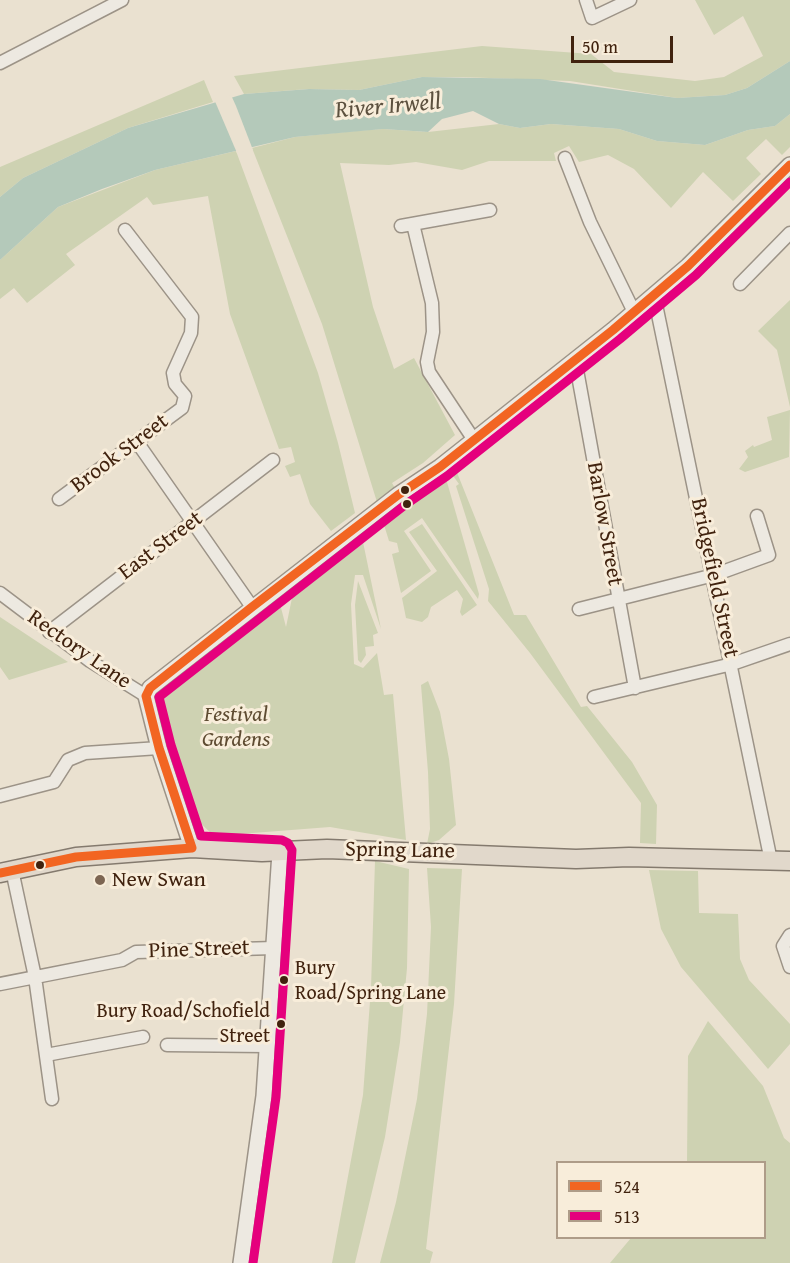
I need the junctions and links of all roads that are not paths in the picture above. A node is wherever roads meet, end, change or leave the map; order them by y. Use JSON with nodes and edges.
{"nodes":[{"id":1,"x":123,"y":0,"type":"edge"},
{"id":2,"x":586,"y":0,"type":"edge"},
{"id":3,"x":630,"y":0,"type":"edge"},
{"id":4,"x":0,"y":63,"type":"edge"},
{"id":5,"x":565,"y":158,"type":"dead end"},
{"id":6,"x":790,"y":165,"type":"edge"},
{"id":7,"x":490,"y":210,"type":"dead end"},
{"id":8,"x":126,"y":230,"type":"dead end"},
{"id":9,"x":790,"y":233,"type":"edge"},
{"id":10,"x":741,"y":284,"type":"dead end"},
{"id":11,"x":654,"y":295,"type":"junction"},
{"id":12,"x":634,"y":312,"type":"junction"},
{"id":13,"x":575,"y":359,"type":"junction"},
{"id":14,"x":474,"y":440,"type":"junction"},
{"id":15,"x":137,"y":442,"type":"junction"},
{"id":16,"x":273,"y":460,"type":"dead end"},
{"id":17,"x":59,"y":500,"type":"dead end"},
{"id":18,"x":757,"y":516,"type":"dead end"},
{"id":19,"x":192,"y":523,"type":"junction"},
{"id":20,"x":714,"y":575,"type":"junction"},
{"id":21,"x":0,"y":593,"type":"edge"},
{"id":22,"x":618,"y":598,"type":"junction"},
{"id":23,"x":252,"y":607,"type":"junction"},
{"id":24,"x":579,"y":609,"type":"dead end"},
{"id":25,"x":49,"y":632,"type":"junction"},
{"id":26,"x":790,"y":644,"type":"edge"},
{"id":27,"x":732,"y":664,"type":"junction"},
{"id":28,"x":635,"y":688,"type":"junction"},
{"id":29,"x":146,"y":696,"type":"junction"},
{"id":30,"x":594,"y":697,"type":"dead end"},
{"id":31,"x":159,"y":748,"type":"junction"},
{"id":32,"x":0,"y":794,"type":"edge"},
{"id":33,"x":192,"y":848,"type":"junction"},
{"id":34,"x":280,"y":852,"type":"junction"},
{"id":35,"x":771,"y":861,"type":"junction"},
{"id":36,"x":790,"y":861,"type":"edge"},
{"id":37,"x":6,"y":872,"type":"edge"},
{"id":38,"x":790,"y":935,"type":"edge"},
{"id":39,"x":274,"y":948,"type":"junction"},
{"id":40,"x":790,"y":967,"type":"edge"},
{"id":41,"x":35,"y":977,"type":"junction"},
{"id":42,"x":0,"y":984,"type":"edge"},
{"id":43,"x":142,"y":1037,"type":"dead end"},
{"id":44,"x":167,"y":1045,"type":"dead end"},
{"id":45,"x":267,"y":1046,"type":"junction"},
{"id":46,"x":46,"y":1055,"type":"junction"},
{"id":47,"x":52,"y":1098,"type":"dead end"},
{"id":48,"x":241,"y":1263,"type":"edge"}],
"edges":[{"from":1,"to":4,"type":"street"},
{"from":2,"to":3,"type":"street"},
{"from":5,"to":12,"type":"street"},
{"from":6,"to":11,"type":"street"},
{"from":7,"to":14,"type":"street"},
{"from":8,"to":15,"type":"street","name":"Brook Street"},
{"from":9,"to":10,"type":"street"},
{"from":11,"to":12,"type":"street"},
{"from":11,"to":20,"type":"street","name":"Bridgefield Street"},
{"from":12,"to":13,"type":"street"},
{"from":13,"to":14,"type":"street"},
{"from":13,"to":22,"type":"street","name":"Barlow Street"},
{"from":14,"to":23,"type":"street"},
{"from":15,"to":17,"type":"street","name":"Brook Street"},
{"from":15,"to":19,"type":"street"},
{"from":16,"to":19,"type":"street","name":"East Street"},
{"from":18,"to":20,"type":"street"},
{"from":19,"to":23,"type":"street"},
{"from":19,"to":25,"type":"street","name":"East Street"},
{"from":20,"to":22,"type":"street"},
{"from":20,"to":27,"type":"street","name":"Bridgefield Street"},
{"from":21,"to":25,"type":"street","name":"Rectory Lane"},
{"from":22,"to":24,"type":"street"},
{"from":22,"to":28,"type":"street","name":"Barlow Street"},
{"from":23,"to":29,"type":"street"},
{"from":25,"to":29,"type":"street","name":"Rectory Lane"},
{"from":26,"to":27,"type":"street"},
{"from":27,"to":28,"type":"street"},
{"from":27,"to":35,"type":"street","name":"Bridgefield Street"},
{"from":28,"to":30,"type":"street"},
{"from":29,"to":31,"type":"street","name":"Rectory Lane"},
{"from":31,"to":32,"type":"street"},
{"from":31,"to":33,"type":"street","name":"Rectory Lane"},
{"from":33,"to":34,"type":"main road","name":"Spring Lane"},
{"from":33,"to":37,"type":"main road","name":"Spring Lane"},
{"from":34,"to":35,"type":"main road","name":"Spring Lane"},
{"from":34,"to":39,"type":"street"},
{"from":35,"to":36,"type":"main road","name":"Spring Lane"},
{"from":37,"to":41,"type":"street"},
{"from":38,"to":40,"type":"street"},
{"from":39,"to":41,"type":"street","name":"Pine Street"},
{"from":39,"to":45,"type":"street"},
{"from":41,"to":42,"type":"street","name":"Pine Street"},
{"from":41,"to":46,"type":"street"},
{"from":43,"to":46,"type":"street"},
{"from":44,"to":45,"type":"street"},
{"from":45,"to":48,"type":"street"},
{"from":46,"to":47,"type":"street"}]}
